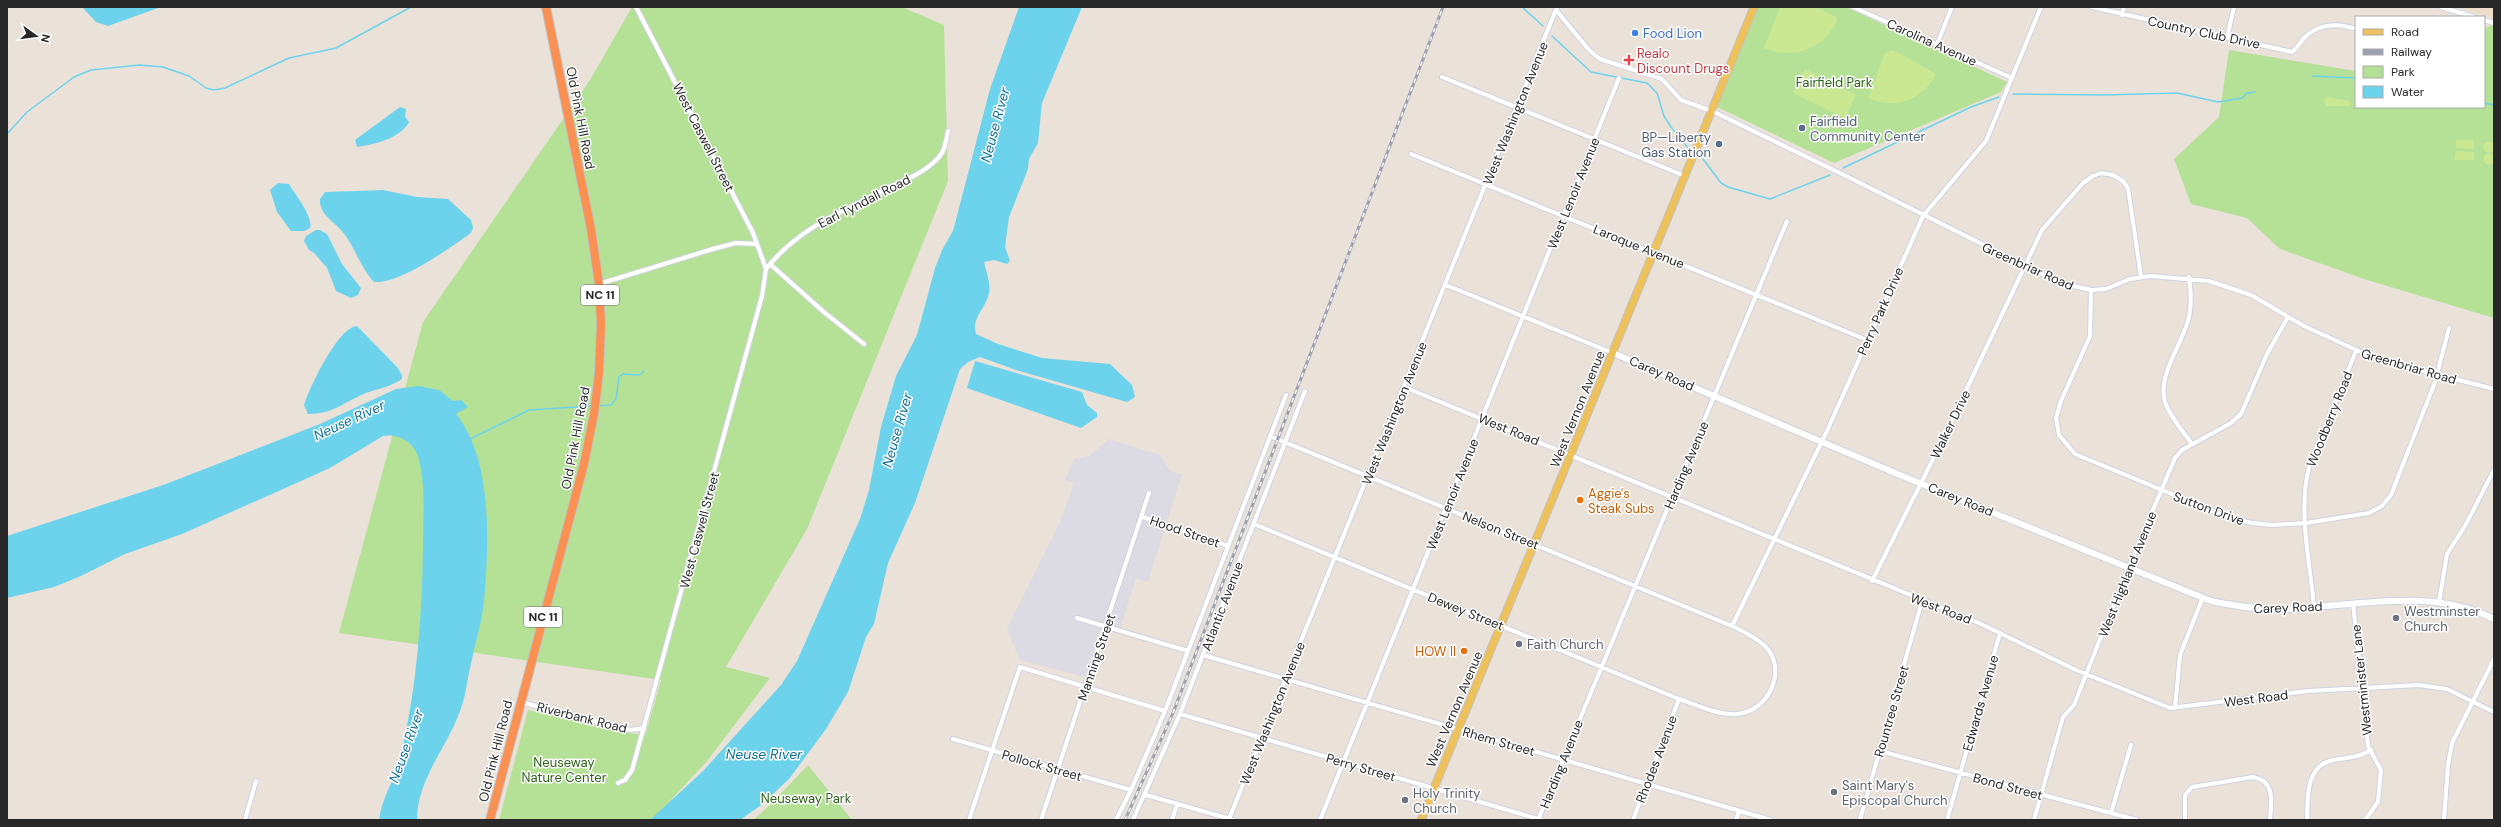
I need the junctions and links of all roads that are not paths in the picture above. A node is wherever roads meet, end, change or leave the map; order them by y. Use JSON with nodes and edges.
{"nodes":[{"id":1,"x":636,"y":7,"type":"edge"},
{"id":2,"x":1754,"y":7,"type":"edge"},
{"id":3,"x":1853,"y":7,"type":"edge"},
{"id":4,"x":1952,"y":7,"type":"edge"},
{"id":5,"x":2041,"y":7,"type":"edge"},
{"id":6,"x":2092,"y":7,"type":"edge"},
{"id":7,"x":2124,"y":7,"type":"edge"},
{"id":8,"x":2234,"y":7,"type":"edge"},
{"id":9,"x":2441,"y":7,"type":"edge"},
{"id":10,"x":546,"y":9,"type":"edge"},
{"id":11,"x":1556,"y":9,"type":"edge"},
{"id":12,"x":1860,"y":9,"type":"edge"},
{"id":13,"x":2122,"y":15,"type":"junction"},
{"id":14,"x":2471,"y":16,"type":"edge"},
{"id":15,"x":2355,"y":29,"type":"edge"},
{"id":16,"x":2227,"y":38,"type":"junction"},
{"id":17,"x":1937,"y":44,"type":"junction"},
{"id":18,"x":1442,"y":77,"type":"dead end"},
{"id":19,"x":1619,"y":78,"type":"dead end"},
{"id":20,"x":2012,"y":78,"type":"junction"},
{"id":21,"x":1518,"y":108,"type":"junction"},
{"id":22,"x":1712,"y":111,"type":"junction"},
{"id":23,"x":948,"y":131,"type":"dead end"},
{"id":24,"x":1596,"y":139,"type":"junction"},
{"id":25,"x":1411,"y":154,"type":"dead end"},
{"id":26,"x":1685,"y":176,"type":"junction"},
{"id":27,"x":1486,"y":185,"type":"junction"},
{"id":28,"x":1564,"y":216,"type":"junction"},
{"id":29,"x":1923,"y":216,"type":"junction"},
{"id":30,"x":1787,"y":221,"type":"dead end"},
{"id":31,"x":757,"y":244,"type":"junction"},
{"id":32,"x":1654,"y":253,"type":"junction"},
{"id":33,"x":770,"y":264,"type":"junction"},
{"id":34,"x":2025,"y":266,"type":"junction"},
{"id":35,"x":766,"y":269,"type":"junction"},
{"id":36,"x":2140,"y":277,"type":"junction"},
{"id":37,"x":2189,"y":277,"type":"junction"},
{"id":38,"x":599,"y":284,"type":"junction"},
{"id":39,"x":1446,"y":285,"type":"junction"},
{"id":40,"x":2091,"y":290,"type":"junction"},
{"id":41,"x":1756,"y":295,"type":"junction"},
{"id":42,"x":1523,"y":316,"type":"junction"},
{"id":43,"x":2288,"y":317,"type":"junction"},
{"id":44,"x":2449,"y":328,"type":"dead end"},
{"id":45,"x":1867,"y":340,"type":"junction"},
{"id":46,"x":864,"y":344,"type":"dead end"},
{"id":47,"x":2356,"y":351,"type":"junction"},
{"id":48,"x":1613,"y":353,"type":"junction"},
{"id":49,"x":2436,"y":375,"type":"junction"},
{"id":50,"x":1404,"y":387,"type":"junction"},
{"id":51,"x":2494,"y":389,"type":"edge"},
{"id":52,"x":1305,"y":391,"type":"dead end"},
{"id":53,"x":1286,"y":395,"type":"dead end"},
{"id":54,"x":1715,"y":396,"type":"junction"},
{"id":55,"x":1482,"y":418,"type":"junction"},
{"id":56,"x":1270,"y":436,"type":"junction"},
{"id":57,"x":1285,"y":442,"type":"junction"},
{"id":58,"x":1822,"y":442,"type":"junction"},
{"id":59,"x":2192,"y":444,"type":"junction"},
{"id":60,"x":1572,"y":455,"type":"junction"},
{"id":61,"x":2494,"y":470,"type":"edge"},
{"id":62,"x":1368,"y":476,"type":"junction"},
{"id":63,"x":1921,"y":483,"type":"junction"},
{"id":64,"x":2161,"y":490,"type":"junction"},
{"id":65,"x":1149,"y":493,"type":"dead end"},
{"id":66,"x":1673,"y":497,"type":"junction"},
{"id":67,"x":1447,"y":508,"type":"junction"},
{"id":68,"x":1143,"y":517,"type":"junction"},
{"id":69,"x":2306,"y":523,"type":"junction"},
{"id":70,"x":1254,"y":524,"type":"junction"},
{"id":71,"x":1774,"y":539,"type":"junction"},
{"id":72,"x":1536,"y":544,"type":"junction"},
{"id":73,"x":1228,"y":546,"type":"junction"},
{"id":74,"x":1334,"y":557,"type":"junction"},
{"id":75,"x":2128,"y":568,"type":"junction"},
{"id":76,"x":1872,"y":581,"type":"junction"},
{"id":77,"x":1635,"y":585,"type":"junction"},
{"id":78,"x":1413,"y":589,"type":"junction"},
{"id":79,"x":2203,"y":597,"type":"junction"},
{"id":80,"x":1922,"y":601,"type":"junction"},
{"id":81,"x":2439,"y":602,"type":"junction"},
{"id":82,"x":2353,"y":603,"type":"junction"},
{"id":83,"x":2314,"y":607,"type":"junction"},
{"id":84,"x":1077,"y":618,"type":"dead end"},
{"id":85,"x":2494,"y":619,"type":"edge"},
{"id":86,"x":1502,"y":626,"type":"junction"},
{"id":87,"x":1732,"y":626,"type":"junction"},
{"id":88,"x":1106,"y":628,"type":"junction"},
{"id":89,"x":2000,"y":633,"type":"junction"},
{"id":90,"x":1188,"y":651,"type":"junction"},
{"id":91,"x":1203,"y":655,"type":"junction"},
{"id":92,"x":2494,"y":659,"type":"edge"},
{"id":93,"x":1601,"y":667,"type":"junction"},
{"id":94,"x":2087,"y":673,"type":"junction"},
{"id":95,"x":1286,"y":679,"type":"junction"},
{"id":96,"x":1086,"y":687,"type":"junction"},
{"id":97,"x":2361,"y":687,"type":"junction"},
{"id":98,"x":1679,"y":699,"type":"junction"},
{"id":99,"x":520,"y":702,"type":"junction"},
{"id":100,"x":1368,"y":702,"type":"junction"},
{"id":101,"x":2473,"y":702,"type":"junction"},
{"id":102,"x":2175,"y":708,"type":"junction"},
{"id":103,"x":1165,"y":710,"type":"junction"},
{"id":104,"x":2494,"y":712,"type":"edge"},
{"id":105,"x":1180,"y":714,"type":"junction"},
{"id":106,"x":644,"y":728,"type":"junction"},
{"id":107,"x":1459,"y":729,"type":"junction"},
{"id":108,"x":1262,"y":738,"type":"junction"},
{"id":109,"x":953,"y":739,"type":"dead end"},
{"id":110,"x":2131,"y":745,"type":"dead end"},
{"id":111,"x":992,"y":750,"type":"junction"},
{"id":112,"x":2371,"y":750,"type":"junction"},
{"id":113,"x":1880,"y":751,"type":"junction"},
{"id":114,"x":1563,"y":760,"type":"junction"},
{"id":115,"x":1344,"y":762,"type":"junction"},
{"id":116,"x":1059,"y":769,"type":"junction"},
{"id":117,"x":1960,"y":773,"type":"junction"},
{"id":118,"x":256,"y":781,"type":"dead end"},
{"id":119,"x":618,"y":783,"type":"dead end"},
{"id":120,"x":1646,"y":785,"type":"junction"},
{"id":121,"x":1434,"y":788,"type":"junction"},
{"id":122,"x":1131,"y":790,"type":"junction"},
{"id":123,"x":2041,"y":794,"type":"junction"},
{"id":124,"x":1146,"y":795,"type":"junction"},
{"id":125,"x":1177,"y":804,"type":"junction"},
{"id":126,"x":1739,"y":811,"type":"junction"},
{"id":127,"x":2112,"y":813,"type":"junction"},
{"id":128,"x":1229,"y":819,"type":"junction"},
{"id":129,"x":244,"y":820,"type":"edge"},
{"id":130,"x":490,"y":820,"type":"edge"},
{"id":131,"x":969,"y":820,"type":"edge"},
{"id":132,"x":1041,"y":820,"type":"edge"},
{"id":133,"x":1116,"y":820,"type":"edge"},
{"id":134,"x":1133,"y":820,"type":"edge"},
{"id":135,"x":1172,"y":820,"type":"edge"},
{"id":136,"x":1234,"y":820,"type":"edge"},
{"id":137,"x":1320,"y":820,"type":"edge"},
{"id":138,"x":1421,"y":820,"type":"edge"},
{"id":139,"x":1540,"y":820,"type":"edge"},
{"id":140,"x":1633,"y":820,"type":"edge"},
{"id":141,"x":1736,"y":820,"type":"edge"},
{"id":142,"x":1771,"y":820,"type":"edge"},
{"id":143,"x":1860,"y":820,"type":"edge"},
{"id":144,"x":1947,"y":820,"type":"edge"},
{"id":145,"x":2034,"y":820,"type":"edge"},
{"id":146,"x":2138,"y":820,"type":"edge"},
{"id":147,"x":2184,"y":820,"type":"edge"},
{"id":148,"x":2270,"y":820,"type":"edge"},
{"id":149,"x":2307,"y":820,"type":"edge"},
{"id":150,"x":2365,"y":820,"type":"edge"},
{"id":151,"x":2444,"y":820,"type":"edge"}],
"edges":[{"from":1,"to":31,"type":"street","name":"West Caswell Street"},
{"from":2,"to":22,"type":"main road","name":"West Vernon Avenue"},
{"from":3,"to":12,"type":"street","name":"Carolina Avenue"},
{"from":4,"to":17,"type":"street"},
{"from":5,"to":20,"type":"street","name":"Perry Park Drive"},
{"from":6,"to":13,"type":"street","name":"Country Club Drive"},
{"from":7,"to":13,"type":"street"},
{"from":8,"to":16,"type":"street"},
{"from":9,"to":14,"type":"street"},
{"from":10,"to":38,"type":"highway","name":"Old Pink Hill Road","number":"NC 11"},
{"from":11,"to":21,"type":"street","name":"West Washington Avenue"},
{"from":11,"to":22,"type":"street","name":"Greenbriar Road"},
{"from":12,"to":17,"type":"street","name":"Carolina Avenue"},
{"from":13,"to":16,"type":"street","name":"Country Club Drive"},
{"from":15,"to":16,"type":"street","name":"Country Club Drive"},
{"from":17,"to":20,"type":"street","name":"Carolina Avenue"},
{"from":18,"to":21,"type":"street"},
{"from":19,"to":24,"type":"street","name":"West Lenoir Avenue"},
{"from":20,"to":29,"type":"street","name":"Perry Park Drive"},
{"from":21,"to":24,"type":"street"},
{"from":21,"to":27,"type":"street","name":"West Washington Avenue"},
{"from":22,"to":26,"type":"main road","name":"West Vernon Avenue"},
{"from":22,"to":29,"type":"street","name":"Greenbriar Road"},
{"from":23,"to":33,"type":"street","name":"Earl Tyndall Road"},
{"from":24,"to":26,"type":"street"},
{"from":24,"to":28,"type":"street","name":"West Lenoir Avenue"},
{"from":25,"to":27,"type":"street","name":"Laroque Avenue"},
{"from":26,"to":32,"type":"main road","name":"West Vernon Avenue"},
{"from":27,"to":28,"type":"street","name":"Laroque Avenue"},
{"from":27,"to":39,"type":"street","name":"West Washington Avenue"},
{"from":28,"to":32,"type":"street","name":"Laroque Avenue"},
{"from":28,"to":42,"type":"street","name":"West Lenoir Avenue"},
{"from":29,"to":34,"type":"street","name":"Greenbriar Road"},
{"from":29,"to":45,"type":"street","name":"Perry Park Drive"},
{"from":30,"to":41,"type":"street","name":"Harding Avenue"},
{"from":31,"to":35,"type":"street","name":"West Caswell Street"},
{"from":31,"to":38,"type":"street"},
{"from":32,"to":41,"type":"street","name":"Laroque Avenue"},
{"from":32,"to":48,"type":"main road","name":"West Vernon Avenue"},
{"from":33,"to":35,"type":"street"},
{"from":33,"to":46,"type":"street"},
{"from":34,"to":36,"type":"street","name":"Walker Drive"},
{"from":34,"to":40,"type":"street","name":"Greenbriar Road"},
{"from":34,"to":63,"type":"street","name":"Walker Drive"},
{"from":35,"to":106,"type":"street","name":"West Caswell Street"},
{"from":36,"to":37,"type":"street","name":"Greenbriar Road"},
{"from":36,"to":40,"type":"street","name":"Greenbriar Road"},
{"from":37,"to":43,"type":"street","name":"Greenbriar Road"},
{"from":37,"to":59,"type":"street"},
{"from":38,"to":99,"type":"highway","name":"Old Pink Hill Road","number":"NC 11"},
{"from":39,"to":42,"type":"street","name":"Carey Road"},
{"from":39,"to":50,"type":"street","name":"West Washington Avenue"},
{"from":40,"to":64,"type":"street","name":"Sutton Drive"},
{"from":41,"to":45,"type":"street","name":"Laroque Avenue"},
{"from":41,"to":54,"type":"street","name":"Harding Avenue"},
{"from":42,"to":48,"type":"street","name":"Carey Road"},
{"from":42,"to":55,"type":"street","name":"West Lenoir Avenue"},
{"from":43,"to":47,"type":"street","name":"Greenbriar Road"},
{"from":43,"to":59,"type":"street","name":"West Highland Avenue"},
{"from":44,"to":49,"type":"street","name":"Sutton Drive"},
{"from":45,"to":58,"type":"street","name":"Perry Park Drive"},
{"from":47,"to":49,"type":"street","name":"Greenbriar Road"},
{"from":47,"to":69,"type":"street","name":"Woodberry Road"},
{"from":48,"to":54,"type":"street","name":"Carey Road"},
{"from":48,"to":60,"type":"main road","name":"West Vernon Avenue"},
{"from":49,"to":51,"type":"street","name":"Greenbriar Road"},
{"from":49,"to":69,"type":"street","name":"Sutton Drive"},
{"from":50,"to":55,"type":"street","name":"West Road"},
{"from":50,"to":62,"type":"street","name":"West Washington Avenue"},
{"from":52,"to":57,"type":"street","name":"Atlantic Avenue"},
{"from":53,"to":56,"type":"street","name":"Atlantic Avenue"},
{"from":54,"to":58,"type":"street","name":"Carey Road"},
{"from":54,"to":66,"type":"street","name":"Harding Avenue"},
{"from":55,"to":60,"type":"street","name":"West Road"},
{"from":55,"to":67,"type":"street","name":"West Lenoir Avenue"},
{"from":56,"to":57,"type":"street","name":"Nelson Street"},
{"from":56,"to":73,"type":"street","name":"Atlantic Avenue"},
{"from":57,"to":62,"type":"street","name":"Nelson Street"},
{"from":57,"to":70,"type":"street","name":"Atlantic Avenue"},
{"from":58,"to":63,"type":"street","name":"Carey Road"},
{"from":58,"to":71,"type":"street","name":"Perry Park Drive"},
{"from":59,"to":64,"type":"street","name":"West Highland Avenue"},
{"from":60,"to":66,"type":"street","name":"West Road"},
{"from":60,"to":72,"type":"main road","name":"West Vernon Avenue"},
{"from":61,"to":81,"type":"street"},
{"from":62,"to":67,"type":"street","name":"Nelson Street"},
{"from":62,"to":74,"type":"street","name":"West Washington Avenue"},
{"from":63,"to":75,"type":"street","name":"Carey Road"},
{"from":63,"to":76,"type":"street","name":"Walker Drive"},
{"from":64,"to":69,"type":"street","name":"Sutton Drive"},
{"from":64,"to":75,"type":"street","name":"West Highland Avenue"},
{"from":65,"to":68,"type":"street","name":"Manning Street"},
{"from":66,"to":71,"type":"street","name":"West Road"},
{"from":66,"to":77,"type":"street","name":"Harding Avenue"},
{"from":67,"to":72,"type":"street","name":"Nelson Street"},
{"from":67,"to":78,"type":"street","name":"West Lenoir Avenue"},
{"from":68,"to":73,"type":"street","name":"Hood Street"},
{"from":68,"to":88,"type":"street","name":"Manning Street"},
{"from":69,"to":83,"type":"street","name":"Woodberry Road"},
{"from":70,"to":74,"type":"street","name":"Dewey Street"},
{"from":70,"to":91,"type":"street","name":"Atlantic Avenue"},
{"from":71,"to":76,"type":"street","name":"West Road"},
{"from":71,"to":87,"type":"street","name":"Perry Park Drive"},
{"from":72,"to":77,"type":"street","name":"Nelson Street"},
{"from":72,"to":86,"type":"main road","name":"West Vernon Avenue"},
{"from":73,"to":90,"type":"street","name":"Atlantic Avenue"},
{"from":74,"to":78,"type":"street","name":"Dewey Street"},
{"from":74,"to":95,"type":"street","name":"West Washington Avenue"},
{"from":75,"to":79,"type":"street","name":"Carey Road"},
{"from":75,"to":94,"type":"street","name":"West Highland Avenue"},
{"from":76,"to":80,"type":"street","name":"West Road"},
{"from":77,"to":87,"type":"street","name":"Nelson Street"},
{"from":77,"to":93,"type":"street","name":"Harding Avenue"},
{"from":78,"to":86,"type":"street","name":"Dewey Street"},
{"from":78,"to":100,"type":"street","name":"West Lenoir Avenue"},
{"from":79,"to":83,"type":"street","name":"Carey Road"},
{"from":79,"to":102,"type":"street"},
{"from":80,"to":89,"type":"street","name":"West Road"},
{"from":80,"to":113,"type":"street","name":"Rountree Street"},
{"from":81,"to":82,"type":"street","name":"Carey Road"},
{"from":81,"to":85,"type":"street","name":"Carey Road"},
{"from":82,"to":83,"type":"street","name":"Carey Road"},
{"from":82,"to":97,"type":"street","name":"Westminister Lane"},
{"from":84,"to":88,"type":"street"},
{"from":86,"to":93,"type":"street","name":"Dewey Street"},
{"from":86,"to":107,"type":"main road","name":"West Vernon Avenue"},
{"from":87,"to":98,"type":"street","name":"Nelson Street"},
{"from":88,"to":90,"type":"street"},
{"from":88,"to":96,"type":"street","name":"Manning Street"},
{"from":89,"to":94,"type":"street","name":"West Road"},
{"from":89,"to":117,"type":"street","name":"Edwards Avenue"},
{"from":90,"to":103,"type":"street","name":"Atlantic Avenue"},
{"from":91,"to":95,"type":"street","name":"Rhem Street"},
{"from":91,"to":105,"type":"street","name":"Atlantic Avenue"},
{"from":92,"to":101,"type":"street"},
{"from":93,"to":98,"type":"street","name":"Dewey Street"},
{"from":93,"to":114,"type":"street","name":"Harding Avenue"},
{"from":94,"to":102,"type":"street","name":"West Road"},
{"from":94,"to":123,"type":"street","name":"West Highland Avenue"},
{"from":95,"to":100,"type":"street","name":"Rhem Street"},
{"from":95,"to":108,"type":"street","name":"West Washington Avenue"},
{"from":96,"to":103,"type":"street"},
{"from":96,"to":111,"type":"street"},
{"from":96,"to":116,"type":"street","name":"Manning Street"},
{"from":97,"to":101,"type":"street","name":"West Road"},
{"from":97,"to":102,"type":"street","name":"West Road"},
{"from":97,"to":112,"type":"street","name":"Westminister Lane"},
{"from":98,"to":120,"type":"street","name":"Rhodes Avenue"},
{"from":99,"to":106,"type":"street","name":"Riverbank Road"},
{"from":99,"to":130,"type":"highway","name":"Old Pink Hill Road","number":"NC 11"},
{"from":100,"to":107,"type":"street","name":"Rhem Street"},
{"from":100,"to":115,"type":"street","name":"West Lenoir Avenue"},
{"from":101,"to":104,"type":"street","name":"West Road"},
{"from":101,"to":151,"type":"street"},
{"from":103,"to":122,"type":"street","name":"Atlantic Avenue"},
{"from":105,"to":108,"type":"street","name":"Perry Street"},
{"from":105,"to":124,"type":"street","name":"Atlantic Avenue"},
{"from":106,"to":119,"type":"street","name":"West Caswell Street"},
{"from":107,"to":114,"type":"street","name":"Rhem Street"},
{"from":107,"to":121,"type":"main road","name":"West Vernon Avenue"},
{"from":108,"to":115,"type":"street","name":"Perry Street"},
{"from":108,"to":128,"type":"street","name":"West Washington Avenue"},
{"from":109,"to":111,"type":"street","name":"Pollock Street"},
{"from":110,"to":127,"type":"street"},
{"from":111,"to":116,"type":"street","name":"Pollock Street"},
{"from":111,"to":131,"type":"street"},
{"from":112,"to":149,"type":"street"},
{"from":112,"to":150,"type":"street","name":"Westminister Lane"},
{"from":113,"to":117,"type":"street","name":"Bond Street"},
{"from":113,"to":143,"type":"street","name":"Rountree Street"},
{"from":114,"to":120,"type":"street","name":"Rhem Street"},
{"from":114,"to":139,"type":"street","name":"Harding Avenue"},
{"from":115,"to":121,"type":"street","name":"Perry Street"},
{"from":115,"to":137,"type":"street","name":"West Lenoir Avenue"},
{"from":116,"to":122,"type":"street","name":"Pollock Street"},
{"from":116,"to":132,"type":"street","name":"Manning Street"},
{"from":117,"to":123,"type":"street","name":"Bond Street"},
{"from":117,"to":144,"type":"street","name":"Edwards Avenue"},
{"from":118,"to":129,"type":"street"},
{"from":120,"to":126,"type":"street","name":"Rhem Street"},
{"from":120,"to":140,"type":"street","name":"Rhodes Avenue"},
{"from":121,"to":138,"type":"main road","name":"West Vernon Avenue"},
{"from":121,"to":139,"type":"street","name":"Perry Street"},
{"from":122,"to":133,"type":"street","name":"Atlantic Avenue"},
{"from":123,"to":127,"type":"street","name":"Bond Street"},
{"from":123,"to":145,"type":"street","name":"West Highland Avenue"},
{"from":124,"to":125,"type":"street"},
{"from":124,"to":134,"type":"street","name":"Atlantic Avenue"},
{"from":125,"to":128,"type":"street"},
{"from":125,"to":135,"type":"street"},
{"from":126,"to":141,"type":"street"},
{"from":126,"to":142,"type":"street","name":"Rhem Street"},
{"from":127,"to":146,"type":"street","name":"Bond Street"},
{"from":128,"to":136,"type":"street"},
{"from":147,"to":148,"type":"street"}]}
